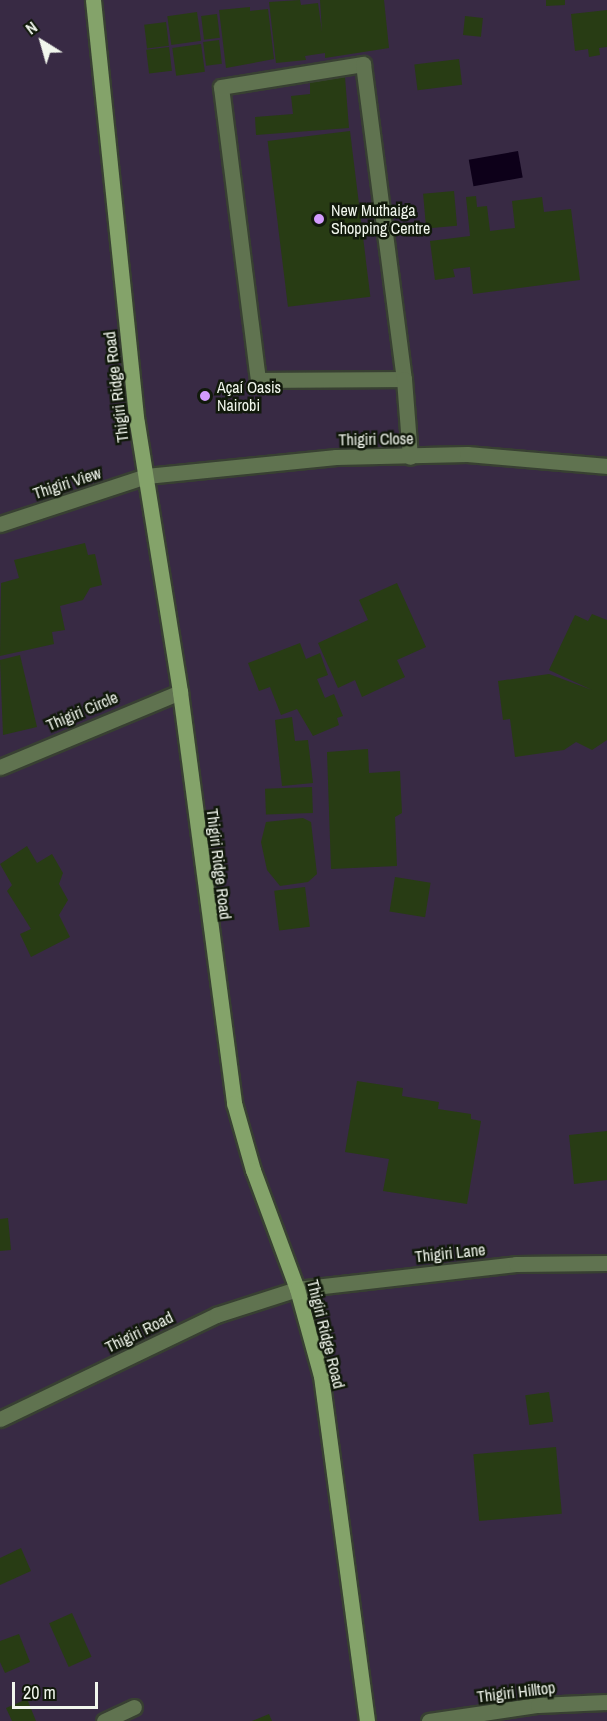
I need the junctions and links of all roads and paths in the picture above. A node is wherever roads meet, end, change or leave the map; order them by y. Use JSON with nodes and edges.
{"nodes":[{"id":1,"x":93,"y":0,"type":"edge"},
{"id":2,"x":404,"y":379,"type":"junction"},
{"id":3,"x":410,"y":457,"type":"junction"},
{"id":4,"x":607,"y":466,"type":"edge"},
{"id":5,"x":146,"y":476,"type":"junction"},
{"id":6,"x":0,"y":524,"type":"edge"},
{"id":7,"x":180,"y":692,"type":"junction"},
{"id":8,"x":0,"y":767,"type":"edge"},
{"id":9,"x":607,"y":1263,"type":"edge"},
{"id":10,"x":297,"y":1289,"type":"junction"},
{"id":11,"x":0,"y":1419,"type":"edge"},
{"id":12,"x":607,"y":1702,"type":"edge"},
{"id":13,"x":134,"y":1707,"type":"dead end"},
{"id":14,"x":104,"y":1721,"type":"edge"},
{"id":15,"x":367,"y":1721,"type":"edge"},
{"id":16,"x":429,"y":1721,"type":"edge"}],
"edges":[{"from":1,"to":5,"type":"street","name":"Thigiri Ridge Road"},
{"from":2,"to":2,"type":"street"},
{"from":2,"to":3,"type":"street"},
{"from":3,"to":4,"type":"street","name":"Thigiri Close"},
{"from":3,"to":5,"type":"street","name":"Thigiri Close"},
{"from":5,"to":6,"type":"street","name":"Thigiri View"},
{"from":5,"to":7,"type":"street","name":"Thigiri Ridge Road"},
{"from":7,"to":8,"type":"street","name":"Thigiri Circle"},
{"from":7,"to":10,"type":"street","name":"Thigiri Ridge Road"},
{"from":9,"to":10,"type":"street","name":"Thigiri Lane"},
{"from":10,"to":11,"type":"street","name":"Thigiri Road"},
{"from":10,"to":15,"type":"street","name":"Thigiri Ridge Road"},
{"from":12,"to":16,"type":"street","name":"Thigiri Hilltop"},
{"from":13,"to":14,"type":"street"}]}
